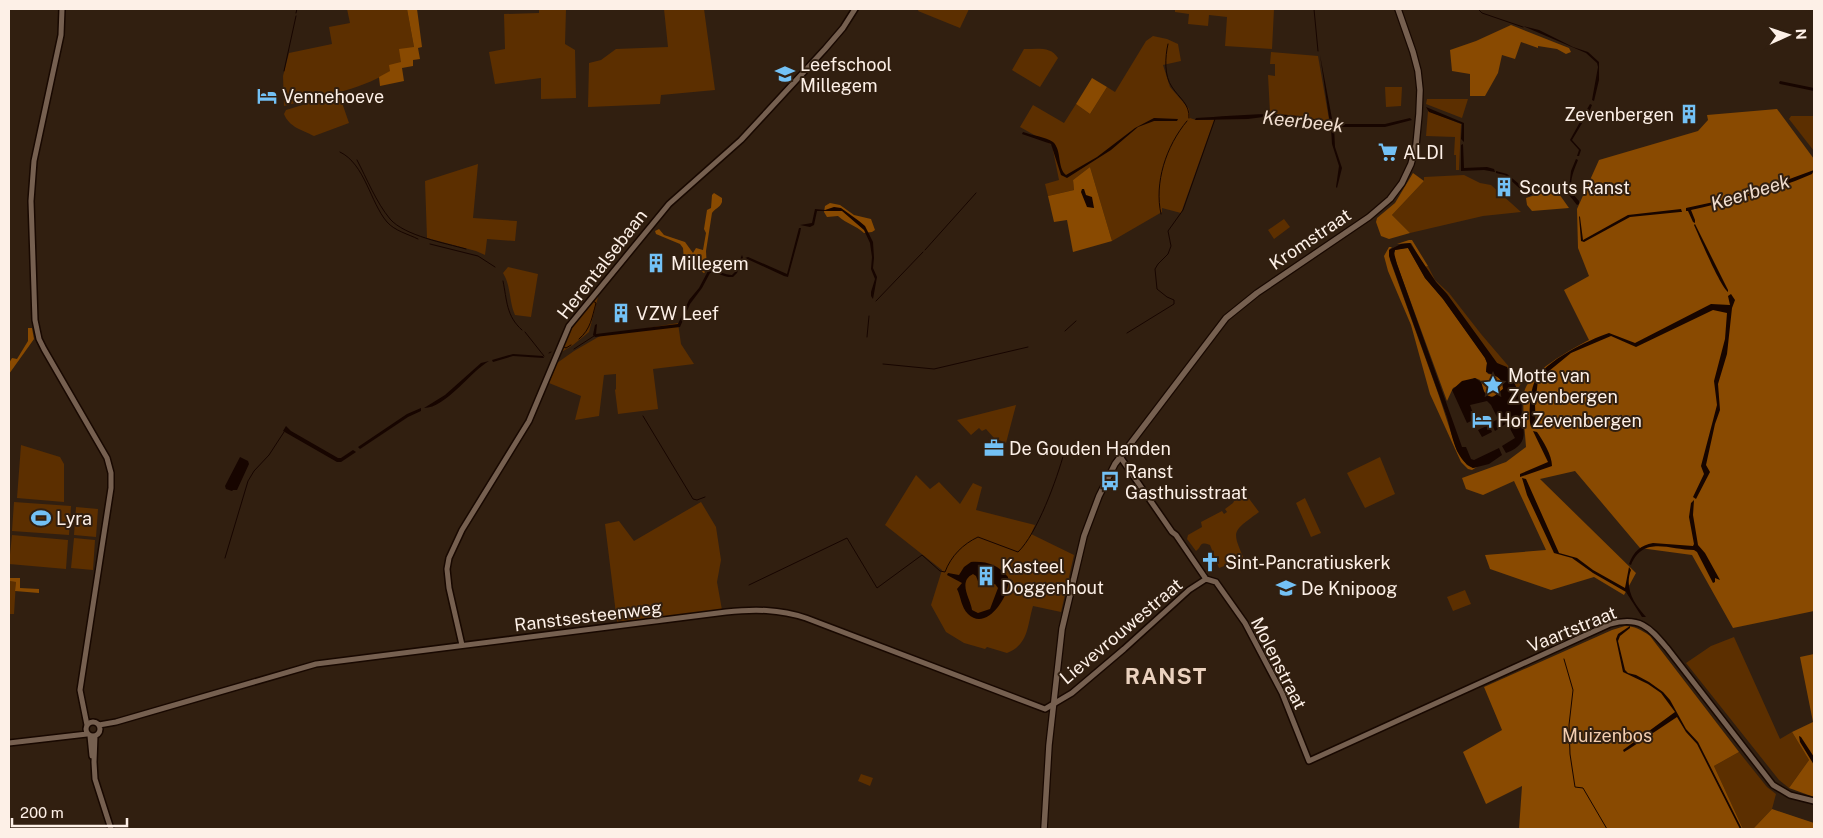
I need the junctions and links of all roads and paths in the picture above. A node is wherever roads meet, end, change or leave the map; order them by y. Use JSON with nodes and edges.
{"nodes":[{"id":1,"x":62,"y":9,"type":"edge"},
{"id":2,"x":856,"y":9,"type":"edge"},
{"id":3,"x":1398,"y":9,"type":"edge"},
{"id":4,"x":1121,"y":458,"type":"junction"},
{"id":5,"x":1206,"y":579,"type":"junction"},
{"id":6,"x":462,"y":645,"type":"junction"},
{"id":7,"x":1055,"y":689,"type":"junction"},
{"id":8,"x":1064,"y":697,"type":"junction"},
{"id":9,"x":1053,"y":704,"type":"junction"},
{"id":10,"x":92,"y":730,"type":"junction"},
{"id":11,"x":9,"y":743,"type":"edge"},
{"id":12,"x":1309,"y":761,"type":"joint"},
{"id":13,"x":1814,"y":801,"type":"edge"},
{"id":14,"x":111,"y":829,"type":"edge"},
{"id":15,"x":1044,"y":829,"type":"edge"}],
"edges":[{"from":1,"to":10,"type":"street"},
{"from":2,"to":6,"type":"street","name":"Herentalsebaan"},
{"from":3,"to":4,"type":"main road","name":"Kromstraat"},
{"from":4,"to":5,"type":"street"},
{"from":4,"to":7,"type":"main road","name":"Kromstraat"},
{"from":5,"to":8,"type":"street","name":"Lievevrouwestraat"},
{"from":5,"to":12,"type":"street","name":"Molenstraat"},
{"from":6,"to":9,"type":"street","name":"Ranstsesteenweg"},
{"from":6,"to":10,"type":"street","name":"Ranstsesteenweg"},
{"from":7,"to":8,"type":"street"},
{"from":7,"to":9,"type":"main road","name":"Kromstraat"},
{"from":8,"to":9,"type":"street","name":"Lievevrouwestraat"},
{"from":9,"to":15,"type":"main road","name":"Kromstraat"},
{"from":10,"to":11,"type":"street","name":"Ranstsesteenweg"},
{"from":10,"to":14,"type":"street"},
{"from":12,"to":13,"type":"street","name":"Vaartstraat"}]}
